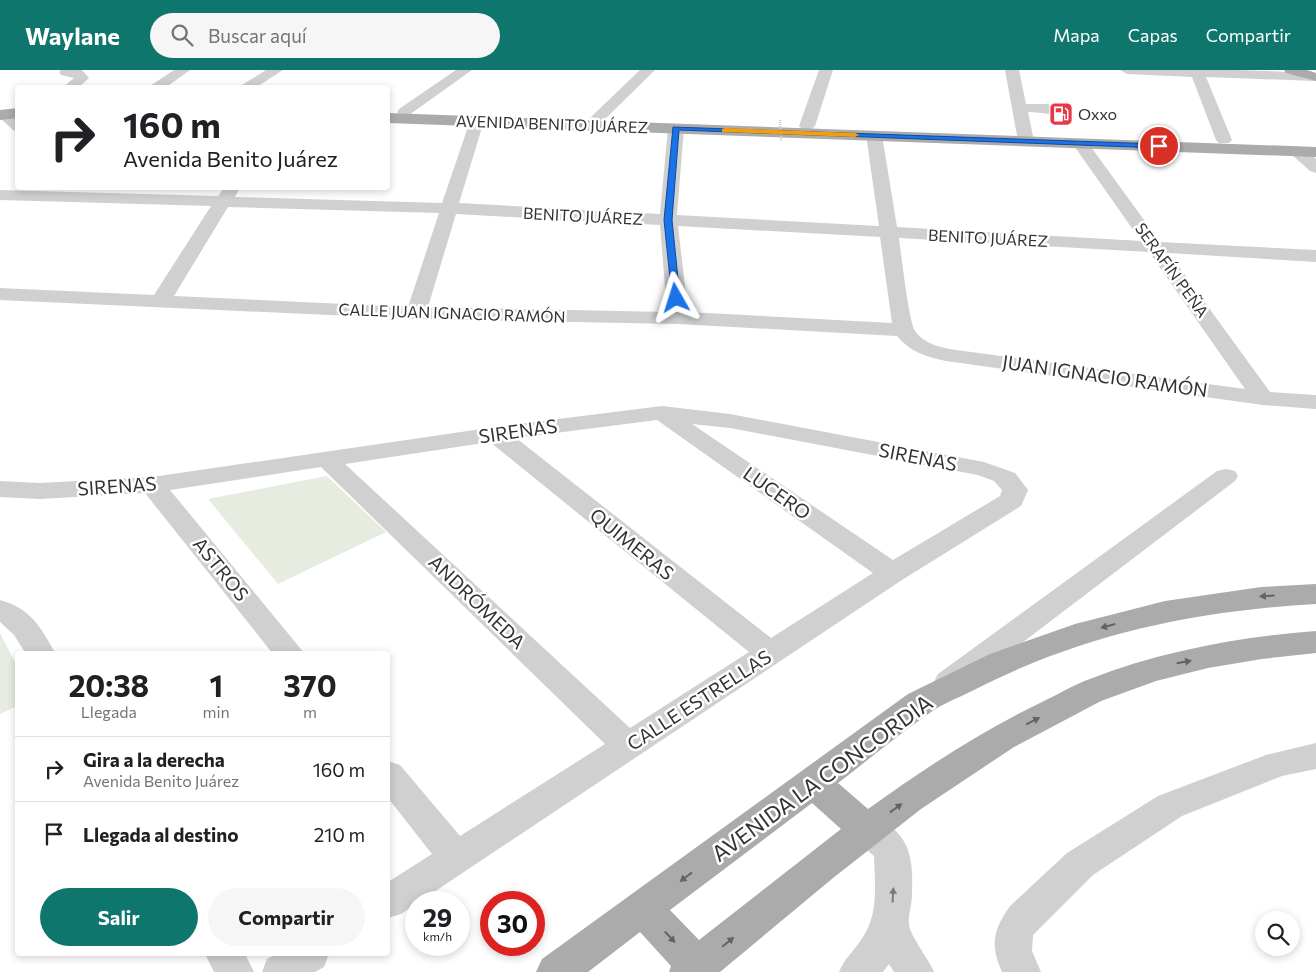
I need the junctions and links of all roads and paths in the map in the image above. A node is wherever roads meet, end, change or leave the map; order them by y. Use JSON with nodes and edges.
{"nodes":[{"id":1,"x":183,"y":70,"type":"edge"},
{"id":2,"x":276,"y":70,"type":"edge"},
{"id":3,"x":465,"y":70,"type":"edge"},
{"id":4,"x":648,"y":70,"type":"edge"},
{"id":5,"x":826,"y":70,"type":"edge"},
{"id":6,"x":1012,"y":70,"type":"edge"},
{"id":7,"x":1127,"y":70,"type":"edge"},
{"id":8,"x":1291,"y":70,"type":"edge"},
{"id":9,"x":1306,"y":70,"type":"edge"},
{"id":10,"x":66,"y":72,"type":"dead end"},
{"id":11,"x":1316,"y":72,"type":"edge"},
{"id":12,"x":1198,"y":73,"type":"junction"},
{"id":13,"x":1316,"y":77,"type":"edge"},
{"id":14,"x":73,"y":85,"type":"edge"},
{"id":15,"x":159,"y":85,"type":"edge"},
{"id":16,"x":249,"y":85,"type":"edge"},
{"id":17,"x":1018,"y":108,"type":"junction"},
{"id":18,"x":390,"y":111,"type":"edge"},
{"id":19,"x":8,"y":112,"type":"edge"},
{"id":20,"x":404,"y":112,"type":"junction"},
{"id":21,"x":390,"y":118,"type":"edge"},
{"id":22,"x":597,"y":119,"type":"junction"},
{"id":23,"x":780,"y":120,"type":"dead end"},
{"id":24,"x":477,"y":121,"type":"junction"},
{"id":25,"x":15,"y":122,"type":"edge"},
{"id":26,"x":806,"y":126,"type":"junction"},
{"id":27,"x":676,"y":128,"type":"junction"},
{"id":28,"x":874,"y":135,"type":"junction"},
{"id":29,"x":1025,"y":137,"type":"junction"},
{"id":30,"x":1077,"y":139,"type":"junction"},
{"id":31,"x":1224,"y":140,"type":"junction"},
{"id":32,"x":781,"y":141,"type":"dead end"},
{"id":33,"x":1316,"y":144,"type":"edge"},
{"id":34,"x":1297,"y":151,"type":"junction"},
{"id":35,"x":1316,"y":152,"type":"edge"},
{"id":36,"x":1316,"y":168,"type":"edge"},
{"id":37,"x":15,"y":181,"type":"edge"},
{"id":38,"x":227,"y":194,"type":"edge"},
{"id":39,"x":1,"y":195,"type":"edge"},
{"id":40,"x":449,"y":208,"type":"junction"},
{"id":41,"x":668,"y":220,"type":"junction"},
{"id":42,"x":887,"y":232,"type":"junction"},
{"id":43,"x":1156,"y":248,"type":"junction"},
{"id":44,"x":1316,"y":256,"type":"edge"},
{"id":45,"x":0,"y":294,"type":"edge"},
{"id":46,"x":161,"y":300,"type":"junction"},
{"id":47,"x":416,"y":313,"type":"junction"},
{"id":48,"x":678,"y":318,"type":"junction"},
{"id":49,"x":904,"y":330,"type":"junction"},
{"id":50,"x":1263,"y":398,"type":"junction"},
{"id":51,"x":1316,"y":402,"type":"edge"},
{"id":52,"x":662,"y":413,"type":"junction"},
{"id":53,"x":494,"y":434,"type":"junction"},
{"id":54,"x":326,"y":459,"type":"junction"},
{"id":55,"x":1226,"y":476,"type":"dead end"},
{"id":56,"x":152,"y":485,"type":"junction"},
{"id":57,"x":0,"y":489,"type":"edge"},
{"id":58,"x":1012,"y":500,"type":"joint"},
{"id":59,"x":892,"y":573,"type":"junction"},
{"id":60,"x":1316,"y":594,"type":"edge"},
{"id":61,"x":0,"y":610,"type":"edge"},
{"id":62,"x":1316,"y":642,"type":"edge"},
{"id":63,"x":39,"y":651,"type":"edge"},
{"id":64,"x":288,"y":651,"type":"edge"},
{"id":65,"x":770,"y":653,"type":"junction"},
{"id":66,"x":920,"y":703,"type":"junction"},
{"id":67,"x":628,"y":746,"type":"junction"},
{"id":68,"x":1316,"y":756,"type":"edge"},
{"id":69,"x":390,"y":776,"type":"edge"},
{"id":70,"x":813,"y":783,"type":"junction"},
{"id":71,"x":868,"y":830,"type":"junction"},
{"id":72,"x":456,"y":858,"type":"junction"},
{"id":73,"x":390,"y":901,"type":"edge"},
{"id":74,"x":644,"y":909,"type":"junction"},
{"id":75,"x":890,"y":926,"type":"junction"},
{"id":76,"x":225,"y":956,"type":"edge"},
{"id":77,"x":307,"y":956,"type":"edge"},
{"id":78,"x":697,"y":970,"type":"edge"},
{"id":79,"x":235,"y":972,"type":"edge"},
{"id":80,"x":281,"y":972,"type":"edge"},
{"id":81,"x":556,"y":972,"type":"edge"},
{"id":82,"x":858,"y":972,"type":"edge"},
{"id":83,"x":916,"y":972,"type":"edge"},
{"id":84,"x":1022,"y":972,"type":"edge"}],
"edges":[{"from":1,"to":15,"type":"street"},
{"from":2,"to":16,"type":"street"},
{"from":3,"to":20,"type":"street"},
{"from":4,"to":22,"type":"street"},
{"from":5,"to":26,"type":"street"},
{"from":6,"to":17,"type":"street"},
{"from":7,"to":12,"type":"street"},
{"from":8,"to":13,"type":"main road"},
{"from":9,"to":11,"type":"main road"},
{"from":10,"to":14,"type":"street"},
{"from":12,"to":13,"type":"street"},
{"from":12,"to":31,"type":"street"},
{"from":17,"to":29,"type":"street"},
{"from":17,"to":30,"type":"street","name":"SERAFÍN PEÑA"},
{"from":18,"to":20,"type":"main road","name":"AVENIDA BENITO JUÁREZ"},
{"from":19,"to":25,"type":"street"},
{"from":20,"to":22,"type":"main road","name":"AVENIDA BENITO JUÁREZ"},
{"from":21,"to":24,"type":"main road","name":"AVENIDA BENITO JUÁREZ"},
{"from":22,"to":26,"type":"main road","name":"AVENIDA BENITO JUÁREZ"},
{"from":23,"to":32,"type":"path","bridge":true},
{"from":24,"to":27,"type":"main road","name":"AVENIDA BENITO JUÁREZ"},
{"from":24,"to":40,"type":"street"},
{"from":26,"to":29,"type":"main road","name":"AVENIDA BENITO JUÁREZ"},
{"from":27,"to":28,"type":"main road","name":"AVENIDA BENITO JUÁREZ"},
{"from":27,"to":41,"type":"street"},
{"from":28,"to":29,"type":"main road","name":"AVENIDA BENITO JUÁREZ"},
{"from":28,"to":42,"type":"street"},
{"from":29,"to":30,"type":"main road","name":"AVENIDA BENITO JUÁREZ"},
{"from":30,"to":31,"type":"main road","name":"AVENIDA BENITO JUÁREZ"},
{"from":30,"to":34,"type":"main road","name":"AVENIDA BENITO JUÁREZ"},
{"from":30,"to":43,"type":"street","name":"SERAFÍN PEÑA"},
{"from":31,"to":33,"type":"main road","name":"AVENIDA BENITO JUÁREZ"},
{"from":34,"to":35,"type":"main road","name":"AVENIDA BENITO JUÁREZ"},
{"from":34,"to":36,"type":"street"},
{"from":37,"to":39,"type":"street"},
{"from":38,"to":39,"type":"street","name":"BENITO JUÁREZ"},
{"from":38,"to":40,"type":"street","name":"BENITO JUÁREZ"},
{"from":38,"to":46,"type":"street"},
{"from":40,"to":41,"type":"street","name":"BENITO JUÁREZ"},
{"from":40,"to":47,"type":"street"},
{"from":41,"to":42,"type":"street","name":"BENITO JUÁREZ"},
{"from":41,"to":48,"type":"street"},
{"from":42,"to":43,"type":"street","name":"BENITO JUÁREZ"},
{"from":42,"to":49,"type":"street"},
{"from":43,"to":44,"type":"street","name":"BENITO JUÁREZ"},
{"from":43,"to":50,"type":"street","name":"SERAFÍN PEÑA"},
{"from":45,"to":46,"type":"street","name":"CALLE JUAN IGNACIO RAMÓN"},
{"from":46,"to":47,"type":"street","name":"CALLE JUAN IGNACIO RAMÓN"},
{"from":47,"to":48,"type":"street","name":"CALLE JUAN IGNACIO RAMÓN"},
{"from":48,"to":49,"type":"street","name":"CALLE JUAN IGNACIO RAMÓN"},
{"from":49,"to":50,"type":"street","name":"JUAN IGNACIO RAMÓN"},
{"from":50,"to":51,"type":"street","name":"JUAN IGNACIO RAMÓN"},
{"from":52,"to":53,"type":"street","name":"SIRENAS"},
{"from":52,"to":58,"type":"street","name":"SIRENAS"},
{"from":52,"to":59,"type":"street","name":"LUCERO"},
{"from":53,"to":54,"type":"street","name":"SIRENAS"},
{"from":53,"to":65,"type":"street","name":"QUIMERAS"},
{"from":54,"to":56,"type":"street","name":"SIRENAS"},
{"from":54,"to":67,"type":"street","name":"ANDRÓMEDA"},
{"from":55,"to":66,"type":"street"},
{"from":56,"to":57,"type":"street","name":"SIRENAS"},
{"from":56,"to":64,"type":"street","name":"ASTROS"},
{"from":58,"to":59,"type":"street","name":"CALLE ESTRELLAS"},
{"from":59,"to":65,"type":"street","name":"CALLE ESTRELLAS"},
{"from":60,"to":66,"type":"main road","name":"AVENIDA LA CONCORDIA","one_way":true},
{"from":61,"to":63,"type":"street"},
{"from":71,"to":62,"type":"main road","one_way":true},
{"from":65,"to":67,"type":"street","name":"CALLE ESTRELLAS"},
{"from":66,"to":70,"type":"main road","name":"AVENIDA LA CONCORDIA"},
{"from":67,"to":72,"type":"street","name":"CALLE ESTRELLAS"},
{"from":68,"to":84,"type":"street"},
{"from":69,"to":72,"type":"street"},
{"from":70,"to":71,"type":"main road"},
{"from":70,"to":74,"type":"main road","name":"AVENIDA LA CONCORDIA","one_way":true},
{"from":75,"to":71,"type":"street","one_way":true},
{"from":78,"to":71,"type":"main road","one_way":true},
{"from":72,"to":73,"type":"street","name":"CALLE ESTRELLAS"},
{"from":74,"to":78,"type":"main road","one_way":true},
{"from":74,"to":81,"type":"main road","name":"AVENIDA LA CONCORDIA"},
{"from":75,"to":82,"type":"street"},
{"from":75,"to":83,"type":"street"},
{"from":76,"to":79,"type":"street"},
{"from":77,"to":80,"type":"street"}]}
